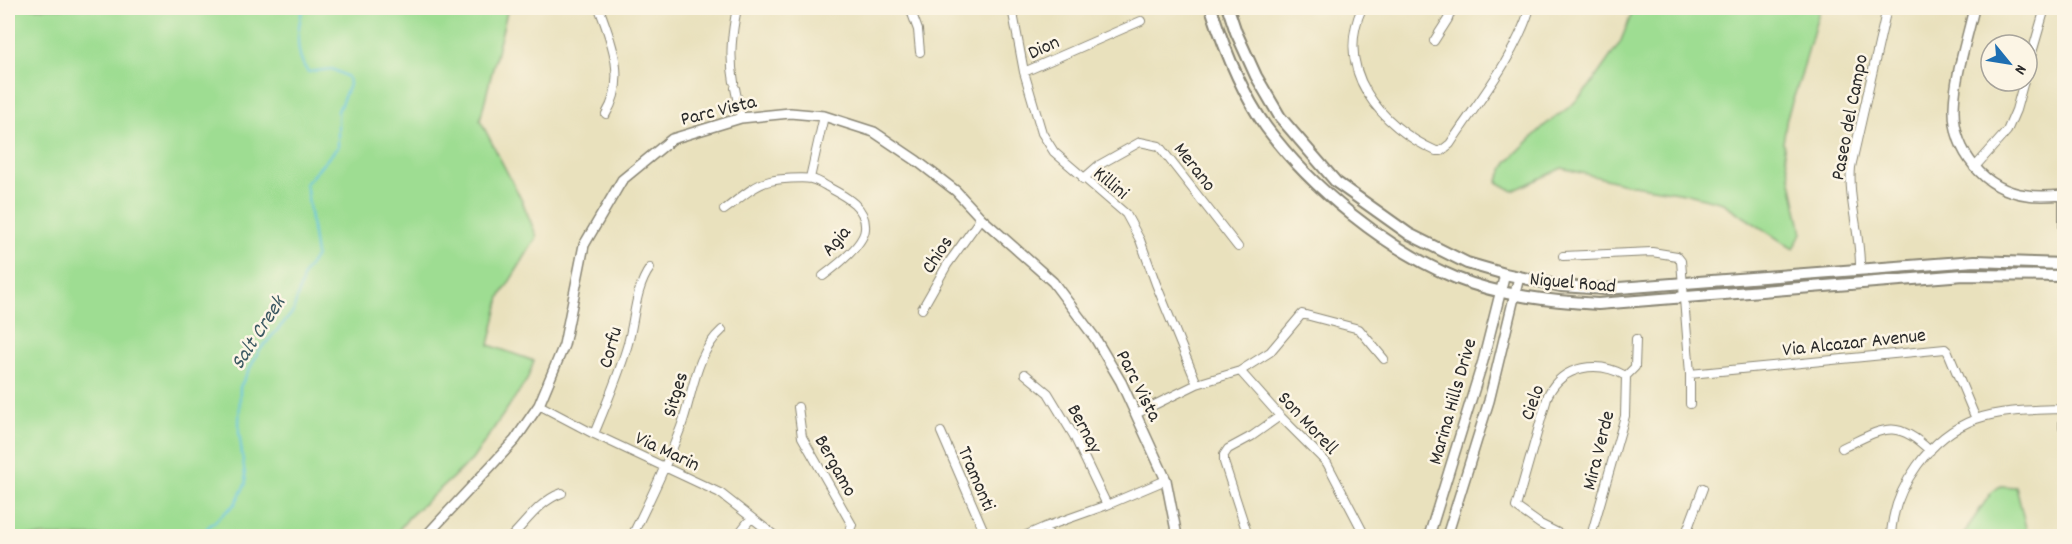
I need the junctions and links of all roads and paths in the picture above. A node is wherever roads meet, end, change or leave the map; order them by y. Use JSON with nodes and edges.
{"nodes":[{"id":1,"x":599,"y":8,"type":"edge"},
{"id":2,"x":737,"y":8,"type":"edge"},
{"id":3,"x":910,"y":8,"type":"edge"},
{"id":4,"x":1012,"y":8,"type":"edge"},
{"id":5,"x":1211,"y":8,"type":"edge"},
{"id":6,"x":1228,"y":8,"type":"edge"},
{"id":7,"x":1362,"y":8,"type":"edge"},
{"id":8,"x":1452,"y":8,"type":"edge"},
{"id":9,"x":1530,"y":8,"type":"edge"},
{"id":10,"x":1887,"y":8,"type":"edge"},
{"id":11,"x":1974,"y":8,"type":"edge"},
{"id":12,"x":2045,"y":8,"type":"edge"},
{"id":13,"x":1141,"y":21,"type":"dead end"},
{"id":14,"x":2038,"y":33,"type":"edge"},
{"id":15,"x":1434,"y":41,"type":"dead end"},
{"id":16,"x":920,"y":52,"type":"dead end"},
{"id":17,"x":1024,"y":72,"type":"junction"},
{"id":18,"x":2020,"y":93,"type":"edge"},
{"id":19,"x":606,"y":114,"type":"dead end"},
{"id":20,"x":824,"y":116,"type":"junction"},
{"id":21,"x":741,"y":118,"type":"junction"},
{"id":22,"x":1974,"y":168,"type":"junction"},
{"id":23,"x":2064,"y":171,"type":"edge"},
{"id":24,"x":810,"y":178,"type":"junction"},
{"id":25,"x":1083,"y":179,"type":"junction"},
{"id":26,"x":2064,"y":195,"type":"edge"},
{"id":27,"x":724,"y":210,"type":"dead end"},
{"id":28,"x":981,"y":218,"type":"junction"},
{"id":29,"x":1238,"y":247,"type":"dead end"},
{"id":30,"x":1563,"y":256,"type":"dead end"},
{"id":31,"x":2064,"y":264,"type":"edge"},
{"id":32,"x":650,"y":268,"type":"dead end"},
{"id":33,"x":1860,"y":269,"type":"junction"},
{"id":34,"x":1505,"y":274,"type":"junction"},
{"id":35,"x":823,"y":276,"type":"dead end"},
{"id":36,"x":2064,"y":276,"type":"edge"},
{"id":37,"x":1519,"y":277,"type":"junction"},
{"id":38,"x":1912,"y":279,"type":"junction"},
{"id":39,"x":1682,"y":284,"type":"junction"},
{"id":40,"x":1804,"y":288,"type":"junction"},
{"id":41,"x":1500,"y":291,"type":"junction"},
{"id":42,"x":1516,"y":294,"type":"junction"},
{"id":43,"x":1683,"y":298,"type":"junction"},
{"id":44,"x":922,"y":309,"type":"dead end"},
{"id":45,"x":722,"y":330,"type":"dead end"},
{"id":46,"x":1636,"y":339,"type":"dead end"},
{"id":47,"x":1384,"y":359,"type":"dead end"},
{"id":48,"x":1240,"y":371,"type":"junction"},
{"id":49,"x":1025,"y":374,"type":"dead end"},
{"id":50,"x":1690,"y":374,"type":"junction"},
{"id":51,"x":1626,"y":376,"type":"junction"},
{"id":52,"x":1197,"y":384,"type":"junction"},
{"id":53,"x":1690,"y":404,"type":"dead end"},
{"id":54,"x":539,"y":405,"type":"junction"},
{"id":55,"x":798,"y":407,"type":"dead end"},
{"id":56,"x":2063,"y":409,"type":"edge"},
{"id":57,"x":1137,"y":414,"type":"junction"},
{"id":58,"x":1280,"y":416,"type":"junction"},
{"id":59,"x":1976,"y":419,"type":"junction"},
{"id":60,"x":2064,"y":428,"type":"edge"},
{"id":61,"x":941,"y":432,"type":"dead end"},
{"id":62,"x":594,"y":434,"type":"junction"},
{"id":63,"x":1842,"y":448,"type":"dead end"},
{"id":64,"x":1930,"y":451,"type":"junction"},
{"id":65,"x":665,"y":467,"type":"junction"},
{"id":66,"x":1166,"y":480,"type":"junction"},
{"id":67,"x":1703,"y":488,"type":"dead end"},
{"id":68,"x":562,"y":493,"type":"dead end"},
{"id":69,"x":1107,"y":506,"type":"junction"},
{"id":70,"x":751,"y":518,"type":"junction"},
{"id":71,"x":1045,"y":526,"type":"junction"},
{"id":72,"x":1363,"y":532,"type":"dead end"},
{"id":73,"x":426,"y":537,"type":"edge"},
{"id":74,"x":512,"y":537,"type":"edge"},
{"id":75,"x":632,"y":537,"type":"edge"},
{"id":76,"x":737,"y":537,"type":"edge"},
{"id":77,"x":775,"y":537,"type":"edge"},
{"id":78,"x":847,"y":537,"type":"edge"},
{"id":79,"x":986,"y":537,"type":"edge"},
{"id":80,"x":1024,"y":537,"type":"edge"},
{"id":81,"x":1050,"y":537,"type":"edge"},
{"id":82,"x":1177,"y":537,"type":"edge"},
{"id":83,"x":1248,"y":537,"type":"edge"},
{"id":84,"x":1429,"y":537,"type":"edge"},
{"id":85,"x":1447,"y":537,"type":"edge"},
{"id":86,"x":1564,"y":537,"type":"edge"},
{"id":87,"x":1592,"y":537,"type":"edge"},
{"id":88,"x":1685,"y":537,"type":"edge"},
{"id":89,"x":1890,"y":537,"type":"edge"}],
"edges":[{"from":1,"to":19,"type":"street"},
{"from":2,"to":21,"type":"street"},
{"from":3,"to":16,"type":"street"},
{"from":4,"to":17,"type":"street","name":"Killini"},
{"from":5,"to":41,"type":"main road","name":"Niguel Road"},
{"from":6,"to":34,"type":"main road","name":"Niguel Road"},
{"from":7,"to":9,"type":"street"},
{"from":8,"to":15,"type":"street"},
{"from":10,"to":33,"type":"street","name":"Paseo del Campo"},
{"from":11,"to":22,"type":"street"},
{"from":12,"to":14,"type":"street"},
{"from":13,"to":17,"type":"street","name":"Dion"},
{"from":17,"to":25,"type":"street","name":"Killini"},
{"from":18,"to":22,"type":"street"},
{"from":20,"to":21,"type":"street","name":"Parc Vista"},
{"from":20,"to":24,"type":"street"},
{"from":20,"to":28,"type":"street","name":"Parc Vista"},
{"from":21,"to":54,"type":"street","name":"Parc Vista"},
{"from":22,"to":26,"type":"street"},
{"from":23,"to":26,"type":"street"},
{"from":24,"to":27,"type":"street"},
{"from":24,"to":35,"type":"street","name":"Agia"},
{"from":25,"to":29,"type":"street","name":"Merano"},
{"from":25,"to":52,"type":"street","name":"Killini"},
{"from":26,"to":31,"type":"street"},
{"from":28,"to":44,"type":"street","name":"Chios"},
{"from":28,"to":57,"type":"street","name":"Parc Vista"},
{"from":30,"to":39,"type":"street"},
{"from":31,"to":33,"type":"main road","name":"Niguel Road"},
{"from":31,"to":36,"type":"street"},
{"from":32,"to":62,"type":"street","name":"Corfu"},
{"from":33,"to":38,"type":"main road"},
{"from":33,"to":39,"type":"main road","name":"Niguel Road"},
{"from":33,"to":40,"type":"main road"},
{"from":34,"to":37,"type":"main road","name":"Niguel Road"},
{"from":34,"to":41,"type":"street","name":"Marina Hills Drive"},
{"from":36,"to":38,"type":"main road","name":"Niguel Road"},
{"from":36,"to":56,"type":"street"},
{"from":37,"to":39,"type":"main road","name":"Niguel Road"},
{"from":37,"to":42,"type":"street","name":"Marina Hills Drive"},
{"from":38,"to":40,"type":"main road","name":"Niguel Road"},
{"from":39,"to":43,"type":"street"},
{"from":40,"to":43,"type":"main road","name":"Niguel Road"},
{"from":41,"to":42,"type":"main road","name":"Niguel Road"},
{"from":41,"to":84,"type":"street","name":"Marina Hills Drive"},
{"from":42,"to":43,"type":"main road","name":"Niguel Road"},
{"from":42,"to":85,"type":"street","name":"Marina Hills Drive"},
{"from":43,"to":50,"type":"street"},
{"from":45,"to":65,"type":"street","name":"Sitges"},
{"from":46,"to":51,"type":"street","name":"Mira Verde"},
{"from":47,"to":48,"type":"street"},
{"from":48,"to":52,"type":"street"},
{"from":48,"to":58,"type":"street","name":"Son Morell"},
{"from":49,"to":69,"type":"street","name":"Bernay"},
{"from":50,"to":53,"type":"street"},
{"from":50,"to":59,"type":"street","name":"Via Alcazar Avenue"},
{"from":51,"to":86,"type":"street","name":"Cielo"},
{"from":51,"to":87,"type":"street","name":"Mira Verde"},
{"from":52,"to":57,"type":"street"},
{"from":54,"to":62,"type":"street","name":"Via Marin"},
{"from":54,"to":73,"type":"street","name":"Parc Vista"},
{"from":55,"to":78,"type":"street","name":"Bergamo"},
{"from":56,"to":59,"type":"street"},
{"from":56,"to":60,"type":"street"},
{"from":57,"to":66,"type":"street","name":"Parc Vista"},
{"from":58,"to":72,"type":"street","name":"Son Morell"},
{"from":58,"to":83,"type":"street"},
{"from":59,"to":64,"type":"street"},
{"from":61,"to":79,"type":"street","name":"Tramonti"},
{"from":62,"to":65,"type":"street","name":"Via Marin"},
{"from":63,"to":64,"type":"street"},
{"from":64,"to":89,"type":"street"},
{"from":65,"to":70,"type":"street","name":"Via Marin"},
{"from":65,"to":75,"type":"street","name":"Sitges"},
{"from":66,"to":69,"type":"street"},
{"from":66,"to":82,"type":"street","name":"Parc Vista"},
{"from":67,"to":88,"type":"street"},
{"from":68,"to":74,"type":"street"},
{"from":69,"to":71,"type":"street"},
{"from":70,"to":76,"type":"street"},
{"from":70,"to":77,"type":"street","name":"Via Marin"},
{"from":71,"to":80,"type":"street"},
{"from":71,"to":81,"type":"street"}]}
